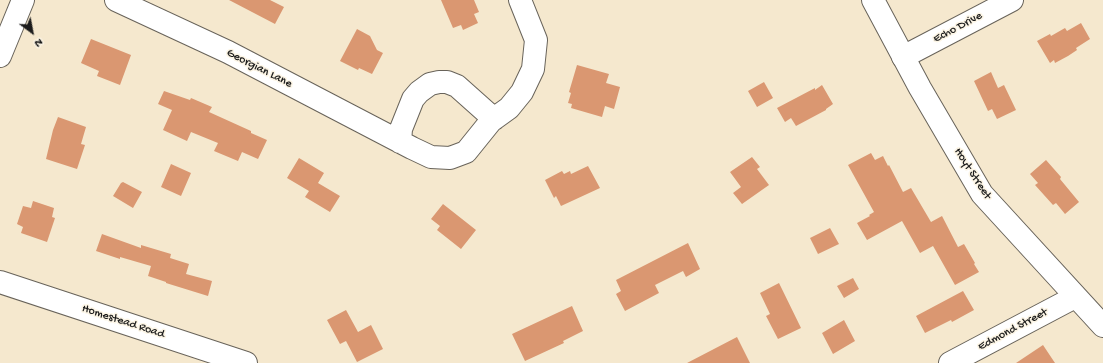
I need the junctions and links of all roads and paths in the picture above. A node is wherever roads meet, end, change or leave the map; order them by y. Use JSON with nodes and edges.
{"nodes":[{"id":1,"x":23,"y":0,"type":"edge"},
{"id":2,"x":116,"y":0,"type":"edge"},
{"id":3,"x":520,"y":0,"type":"edge"},
{"id":4,"x":873,"y":0,"type":"edge"},
{"id":5,"x":1012,"y":0,"type":"edge"},
{"id":6,"x":0,"y":56,"type":"edge"},
{"id":7,"x":903,"y":57,"type":"junction"},
{"id":8,"x":494,"y":119,"type":"junction"},
{"id":9,"x":400,"y":142,"type":"junction"},
{"id":10,"x":0,"y":282,"type":"edge"},
{"id":11,"x":1075,"y":296,"type":"junction"},
{"id":12,"x":1103,"y":326,"type":"edge"},
{"id":13,"x":246,"y":363,"type":"edge"},
{"id":14,"x":950,"y":363,"type":"edge"}],
"edges":[{"from":1,"to":6,"type":"street"},
{"from":2,"to":9,"type":"street","name":"Georgian Lane"},
{"from":3,"to":8,"type":"street","name":"Georgian Lane"},
{"from":4,"to":7,"type":"street","name":"Hoyt Street"},
{"from":5,"to":7,"type":"street","name":"Echo Drive"},
{"from":7,"to":11,"type":"street","name":"Hoyt Street"},
{"from":8,"to":9,"type":"street","name":"Georgian Lane"},
{"from":8,"to":9,"type":"street"},
{"from":10,"to":13,"type":"street","name":"Homestead Road"},
{"from":11,"to":12,"type":"street","name":"Hoyt Street"},
{"from":11,"to":14,"type":"street","name":"Edmond Street"}]}
